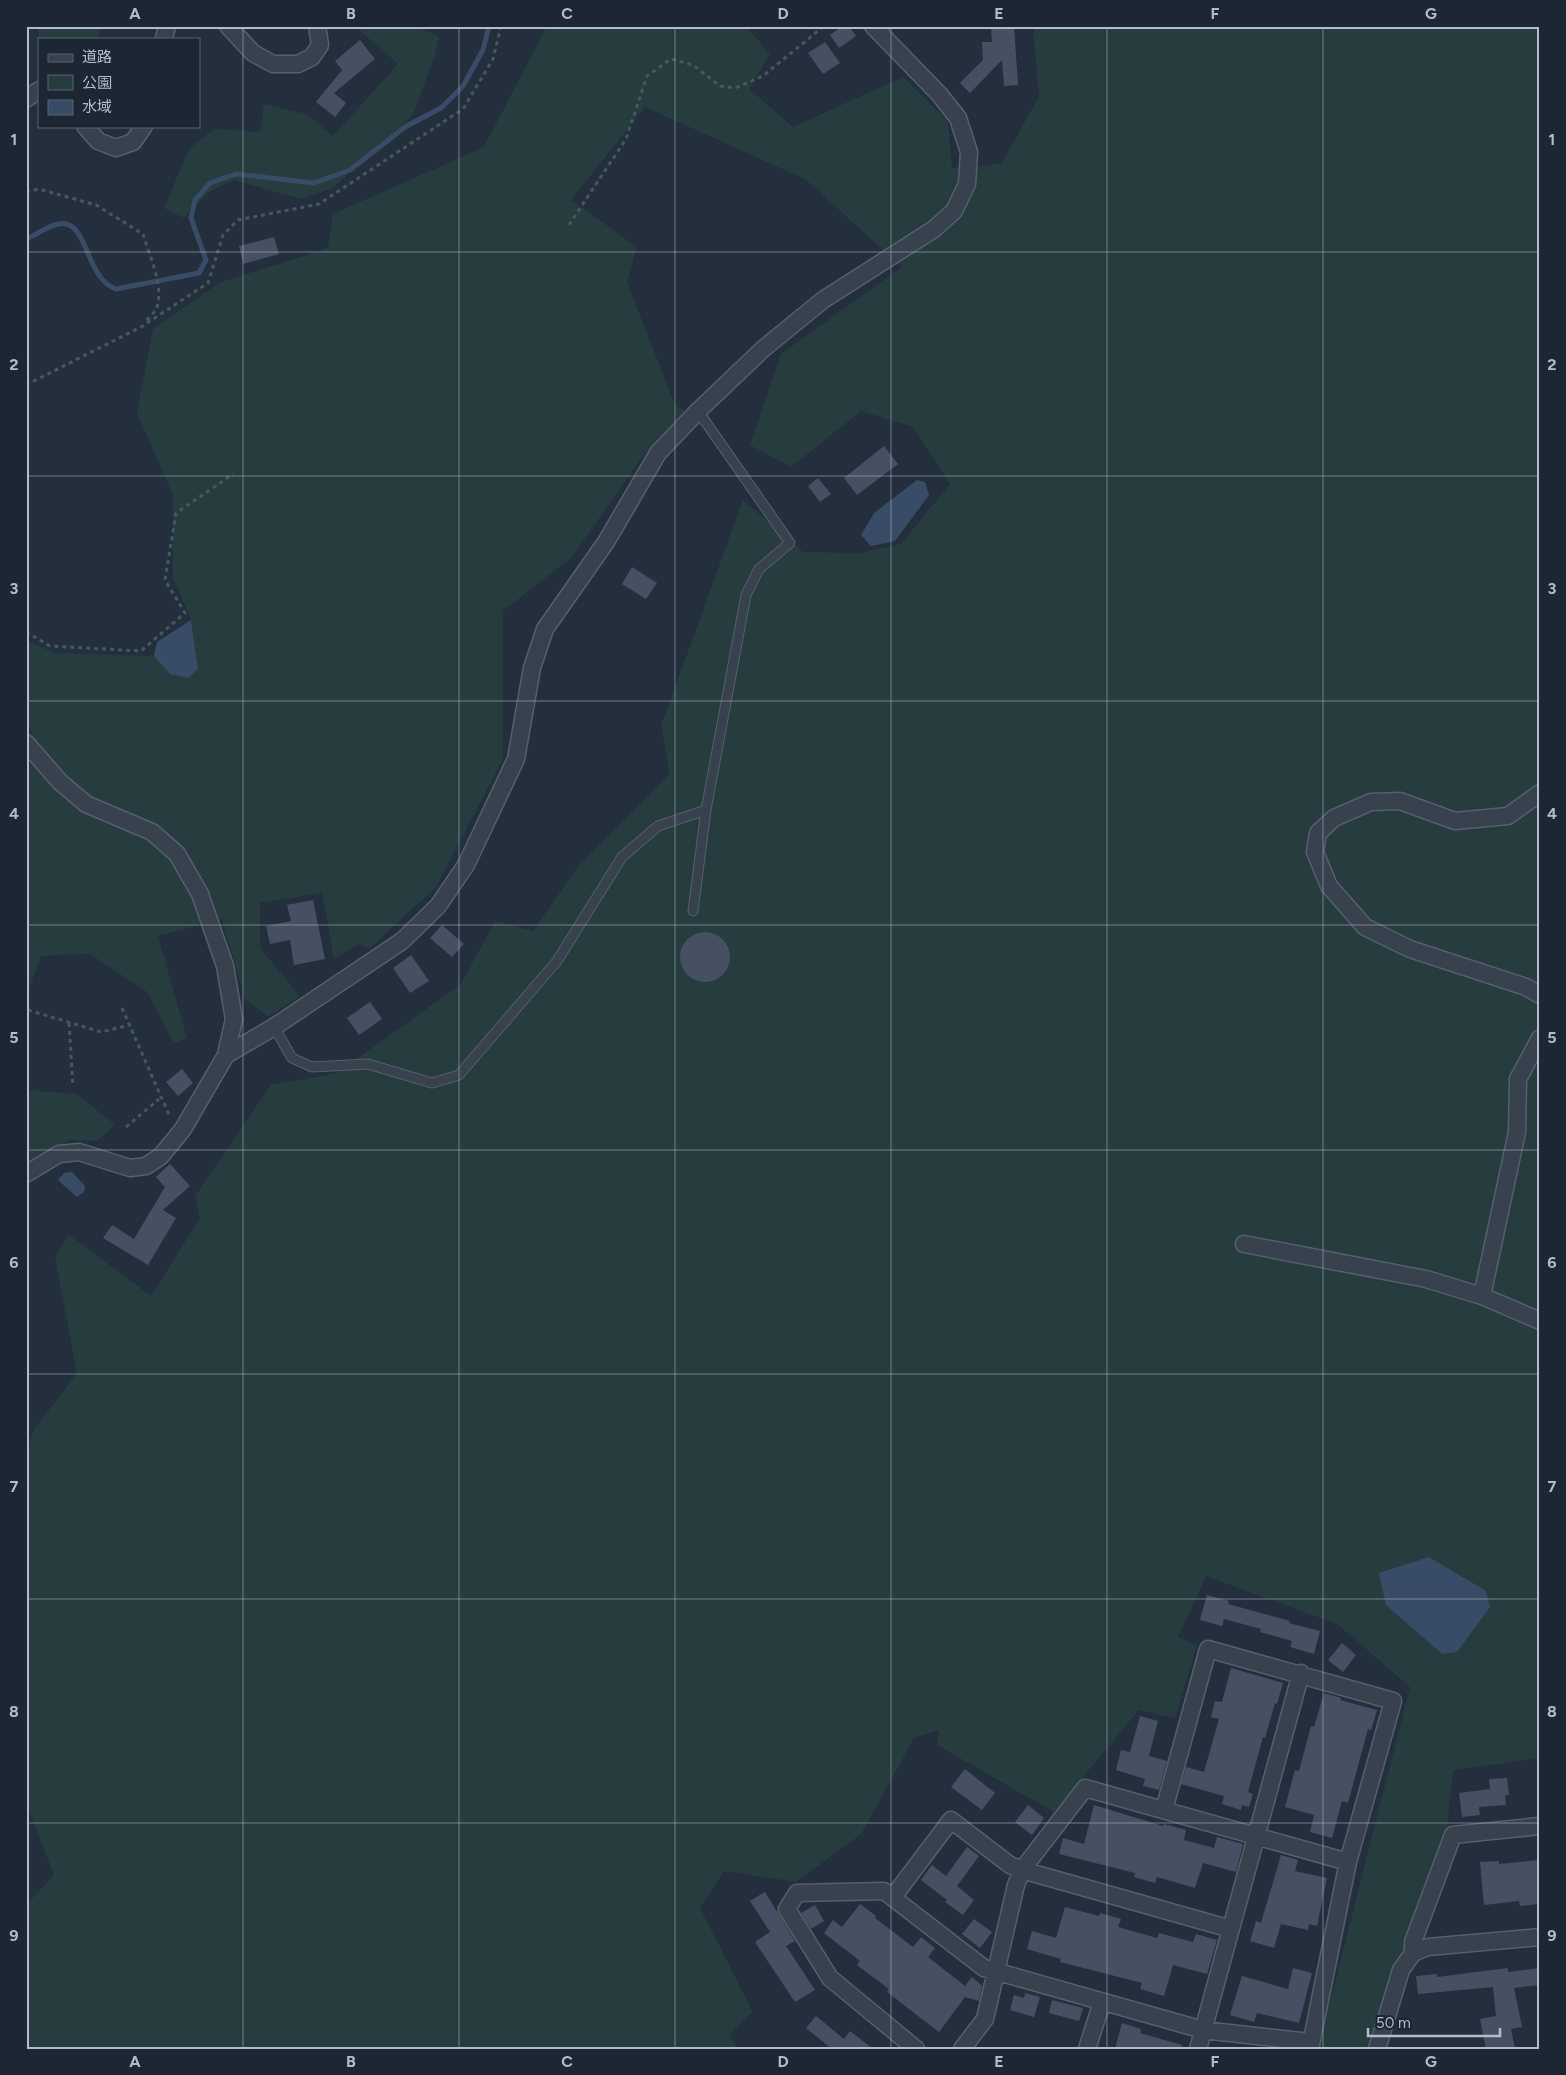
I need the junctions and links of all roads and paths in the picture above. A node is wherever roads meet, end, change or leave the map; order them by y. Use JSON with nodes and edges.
{"nodes":[{"id":1,"x":228,"y":26,"type":"edge"},
{"id":2,"x":316,"y":26,"type":"edge"},
{"id":3,"x":501,"y":26,"type":"edge"},
{"id":4,"x":824,"y":26,"type":"edge"},
{"id":5,"x":873,"y":26,"type":"edge"},
{"id":6,"x":38,"y":91,"type":"edge"},
{"id":7,"x":26,"y":99,"type":"edge"},
{"id":8,"x":87,"y":128,"type":"edge"},
{"id":9,"x":143,"y":128,"type":"edge"},
{"id":10,"x":26,"y":192,"type":"edge"},
{"id":11,"x":569,"y":225,"type":"dead end"},
{"id":12,"x":141,"y":327,"type":"junction"},
{"id":13,"x":26,"y":385,"type":"edge"},
{"id":14,"x":698,"y":411,"type":"junction"},
{"id":15,"x":233,"y":474,"type":"dead end"},
{"id":16,"x":26,"y":632,"type":"edge"},
{"id":17,"x":26,"y":743,"type":"edge"},
{"id":18,"x":1540,"y":793,"type":"edge"},
{"id":19,"x":706,"y":810,"type":"junction"},
{"id":20,"x":693,"y":911,"type":"dead end"},
{"id":21,"x":1540,"y":995,"type":"edge"},
{"id":22,"x":122,"y":1008,"type":"dead end"},
{"id":23,"x":28,"y":1010,"type":"dead end"},
{"id":24,"x":69,"y":1022,"type":"junction"},
{"id":25,"x":126,"y":1026,"type":"dead end"},
{"id":26,"x":274,"y":1028,"type":"junction"},
{"id":27,"x":1540,"y":1038,"type":"edge"},
{"id":28,"x":226,"y":1055,"type":"junction"},
{"id":29,"x":72,"y":1087,"type":"dead end"},
{"id":30,"x":159,"y":1099,"type":"dead end"},
{"id":31,"x":126,"y":1126,"type":"dead end"},
{"id":32,"x":183,"y":1129,"type":"junction"},
{"id":33,"x":26,"y":1174,"type":"edge"},
{"id":34,"x":1244,"y":1244,"type":"dead end"},
{"id":35,"x":1482,"y":1296,"type":"junction"},
{"id":36,"x":1540,"y":1322,"type":"edge"},
{"id":37,"x":1301,"y":1674,"type":"junction"},
{"id":38,"x":1164,"y":1810,"type":"junction"},
{"id":39,"x":1540,"y":1826,"type":"edge"},
{"id":40,"x":1256,"y":1836,"type":"junction"},
{"id":41,"x":1348,"y":1862,"type":"junction"},
{"id":42,"x":1022,"y":1870,"type":"junction"},
{"id":43,"x":892,"y":1897,"type":"junction"},
{"id":44,"x":1231,"y":1929,"type":"junction"},
{"id":45,"x":1540,"y":1936,"type":"edge"},
{"id":46,"x":28,"y":1940,"type":"dead end"},
{"id":47,"x":26,"y":1946,"type":"edge"},
{"id":48,"x":1413,"y":1953,"type":"junction"},
{"id":49,"x":996,"y":1972,"type":"junction"},
{"id":50,"x":1102,"y":2002,"type":"junction"},
{"id":51,"x":1203,"y":2030,"type":"junction"},
{"id":52,"x":1310,"y":2045,"type":"edge"},
{"id":53,"x":916,"y":2049,"type":"edge"},
{"id":54,"x":962,"y":2049,"type":"edge"},
{"id":55,"x":1087,"y":2049,"type":"edge"},
{"id":56,"x":1198,"y":2049,"type":"edge"},
{"id":57,"x":1377,"y":2049,"type":"edge"}],
"edges":[{"from":1,"to":2,"type":"street"},
{"from":3,"to":12,"type":"path"},
{"from":4,"to":11,"type":"path"},
{"from":5,"to":14,"type":"street"},
{"from":6,"to":7,"type":"street"},
{"from":8,"to":9,"type":"street"},
{"from":10,"to":12,"type":"path"},
{"from":12,"to":13,"type":"path"},
{"from":14,"to":19,"type":"lane"},
{"from":14,"to":26,"type":"street"},
{"from":15,"to":16,"type":"path"},
{"from":17,"to":28,"type":"street"},
{"from":18,"to":21,"type":"street"},
{"from":19,"to":20,"type":"lane"},
{"from":19,"to":26,"type":"lane"},
{"from":22,"to":32,"type":"path"},
{"from":23,"to":24,"type":"path"},
{"from":24,"to":25,"type":"path"},
{"from":24,"to":29,"type":"path"},
{"from":26,"to":28,"type":"street"},
{"from":27,"to":35,"type":"street"},
{"from":28,"to":32,"type":"street"},
{"from":30,"to":31,"type":"path"},
{"from":32,"to":33,"type":"street"},
{"from":34,"to":35,"type":"street"},
{"from":35,"to":36,"type":"street"},
{"from":37,"to":38,"type":"street"},
{"from":37,"to":40,"type":"street"},
{"from":37,"to":41,"type":"street"},
{"from":38,"to":40,"type":"street"},
{"from":38,"to":42,"type":"street"},
{"from":39,"to":48,"type":"street"},
{"from":40,"to":41,"type":"street"},
{"from":40,"to":44,"type":"street"},
{"from":41,"to":52,"type":"street"},
{"from":42,"to":43,"type":"street"},
{"from":42,"to":44,"type":"street"},
{"from":42,"to":49,"type":"street"},
{"from":43,"to":49,"type":"street"},
{"from":43,"to":53,"type":"street"},
{"from":44,"to":51,"type":"street"},
{"from":45,"to":48,"type":"street"},
{"from":46,"to":47,"type":"path"},
{"from":48,"to":57,"type":"street"},
{"from":49,"to":50,"type":"street"},
{"from":49,"to":54,"type":"street"},
{"from":50,"to":51,"type":"street"},
{"from":50,"to":55,"type":"street"},
{"from":51,"to":52,"type":"street"},
{"from":51,"to":56,"type":"street"}]}
